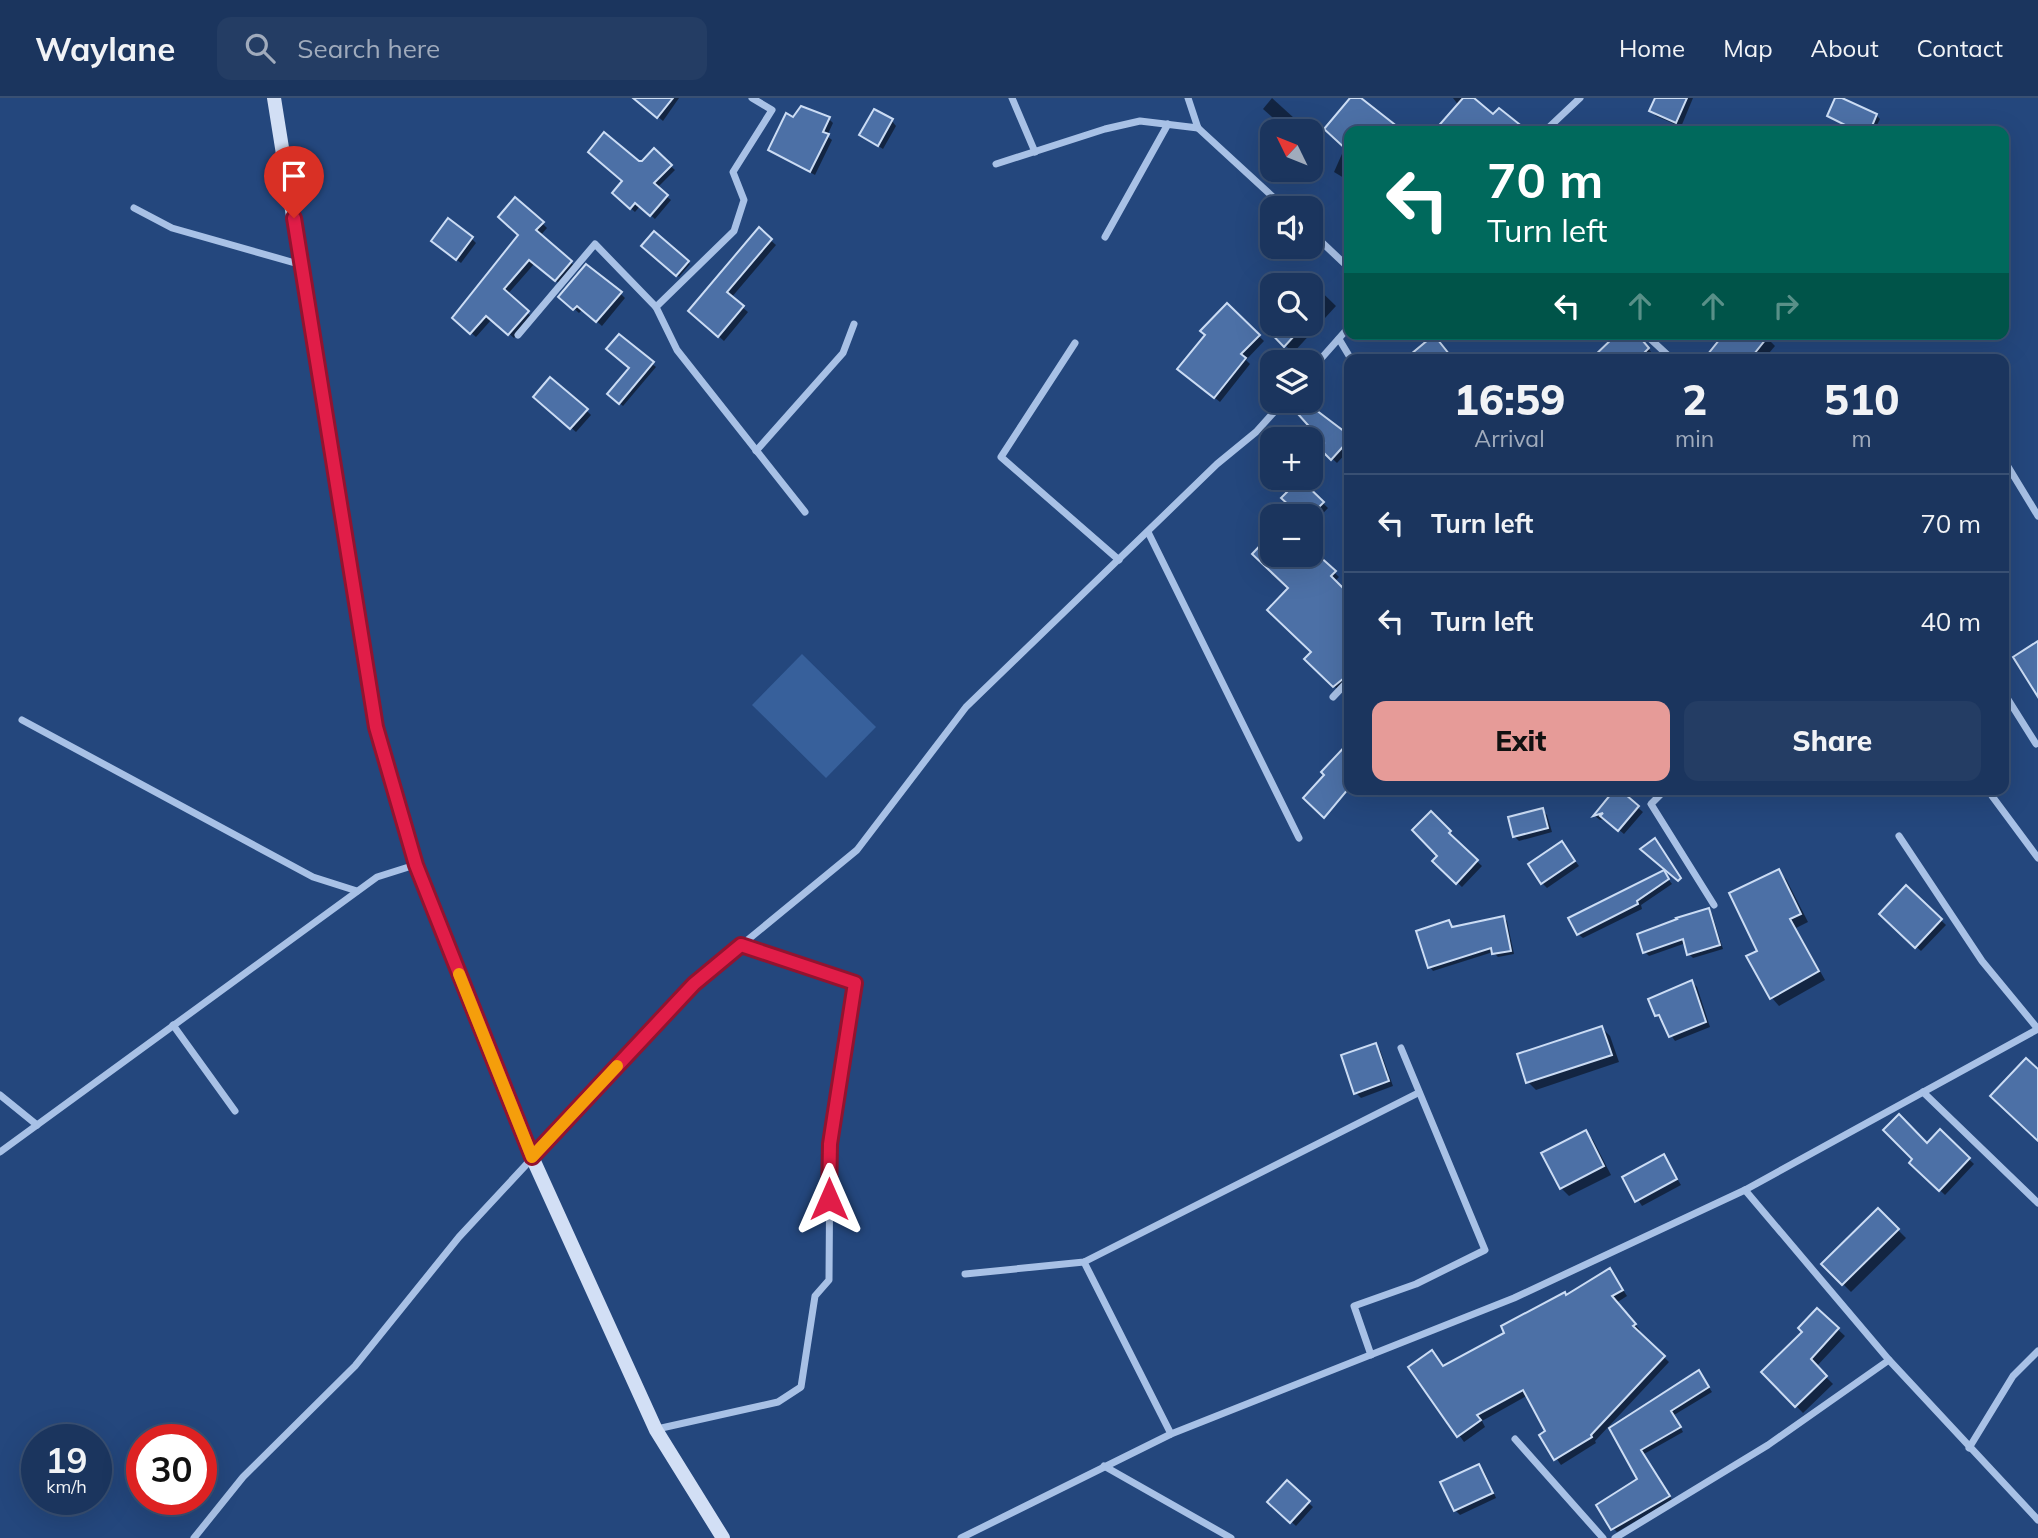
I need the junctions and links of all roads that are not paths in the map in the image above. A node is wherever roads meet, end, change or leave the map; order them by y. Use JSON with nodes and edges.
{"nodes":[{"id":1,"x":274,"y":98,"type":"edge"},
{"id":2,"x":752,"y":98,"type":"edge"},
{"id":3,"x":1012,"y":98,"type":"edge"},
{"id":4,"x":1188,"y":98,"type":"edge"},
{"id":5,"x":1580,"y":98,"type":"edge"},
{"id":6,"x":1168,"y":124,"type":"junction"},
{"id":7,"x":1550,"y":126,"type":"edge"},
{"id":8,"x":1198,"y":128,"type":"junction"},
{"id":9,"x":1035,"y":152,"type":"junction"},
{"id":10,"x":996,"y":164,"type":"dead end"},
{"id":11,"x":1272,"y":196,"type":"edge"},
{"id":12,"x":134,"y":208,"type":"dead end"},
{"id":13,"x":1105,"y":237,"type":"dead end"},
{"id":14,"x":1323,"y":243,"type":"edge"},
{"id":15,"x":1344,"y":263,"type":"edge"},
{"id":16,"x":303,"y":266,"type":"junction"},
{"id":17,"x":656,"y":307,"type":"junction"},
{"id":18,"x":854,"y":324,"type":"dead end"},
{"id":19,"x":1344,"y":333,"type":"edge"},
{"id":20,"x":518,"y":335,"type":"dead end"},
{"id":21,"x":1339,"y":339,"type":"junction"},
{"id":22,"x":1651,"y":340,"type":"edge"},
{"id":23,"x":1075,"y":343,"type":"dead end"},
{"id":24,"x":1348,"y":354,"type":"edge"},
{"id":25,"x":1667,"y":354,"type":"edge"},
{"id":26,"x":1323,"y":357,"type":"edge"},
{"id":27,"x":1273,"y":413,"type":"edge"},
{"id":28,"x":757,"y":450,"type":"junction"},
{"id":29,"x":2009,"y":468,"type":"edge"},
{"id":30,"x":805,"y":513,"type":"dead end"},
{"id":31,"x":2038,"y":516,"type":"edge"},
{"id":32,"x":1148,"y":532,"type":"junction"},
{"id":33,"x":1119,"y":560,"type":"junction"},
{"id":34,"x":1344,"y":685,"type":"edge"},
{"id":35,"x":1333,"y":697,"type":"dead end"},
{"id":36,"x":2009,"y":701,"type":"edge"},
{"id":37,"x":22,"y":720,"type":"dead end"},
{"id":38,"x":2036,"y":744,"type":"dead end"},
{"id":39,"x":1660,"y":795,"type":"edge"},
{"id":40,"x":1992,"y":796,"type":"dead end"},
{"id":41,"x":1899,"y":836,"type":"dead end"},
{"id":42,"x":1299,"y":838,"type":"dead end"},
{"id":43,"x":2038,"y":858,"type":"edge"},
{"id":44,"x":416,"y":865,"type":"junction"},
{"id":45,"x":357,"y":891,"type":"junction"},
{"id":46,"x":1714,"y":905,"type":"dead end"},
{"id":47,"x":741,"y":945,"type":"junction"},
{"id":48,"x":173,"y":1025,"type":"junction"},
{"id":49,"x":2038,"y":1029,"type":"edge"},
{"id":50,"x":1401,"y":1048,"type":"dead end"},
{"id":51,"x":1923,"y":1092,"type":"junction"},
{"id":52,"x":1418,"y":1093,"type":"junction"},
{"id":53,"x":0,"y":1095,"type":"edge"},
{"id":54,"x":235,"y":1111,"type":"dead end"},
{"id":55,"x":37,"y":1125,"type":"junction"},
{"id":56,"x":0,"y":1152,"type":"edge"},
{"id":57,"x":532,"y":1157,"type":"junction"},
{"id":58,"x":1745,"y":1190,"type":"junction"},
{"id":59,"x":2038,"y":1203,"type":"edge"},
{"id":60,"x":1084,"y":1262,"type":"junction"},
{"id":61,"x":965,"y":1274,"type":"dead end"},
{"id":62,"x":2038,"y":1351,"type":"edge"},
{"id":63,"x":1371,"y":1355,"type":"junction"},
{"id":64,"x":1889,"y":1360,"type":"junction"},
{"id":65,"x":656,"y":1430,"type":"junction"},
{"id":66,"x":1171,"y":1434,"type":"junction"},
{"id":67,"x":1515,"y":1439,"type":"dead end"},
{"id":68,"x":1969,"y":1448,"type":"junction"},
{"id":69,"x":1104,"y":1466,"type":"junction"},
{"id":70,"x":2038,"y":1520,"type":"edge"},
{"id":71,"x":194,"y":1538,"type":"edge"},
{"id":72,"x":723,"y":1538,"type":"edge"},
{"id":73,"x":961,"y":1538,"type":"edge"},
{"id":74,"x":1231,"y":1538,"type":"edge"},
{"id":75,"x":1603,"y":1538,"type":"edge"},
{"id":76,"x":1615,"y":1538,"type":"edge"}],
"edges":[{"from":1,"to":16,"type":"street"},
{"from":2,"to":17,"type":"street"},
{"from":3,"to":9,"type":"street"},
{"from":4,"to":8,"type":"street"},
{"from":5,"to":7,"type":"street"},
{"from":6,"to":8,"type":"street"},
{"from":6,"to":9,"type":"street"},
{"from":6,"to":13,"type":"street"},
{"from":8,"to":11,"type":"street"},
{"from":9,"to":10,"type":"street"},
{"from":12,"to":16,"type":"street"},
{"from":14,"to":15,"type":"street"},
{"from":16,"to":44,"type":"street"},
{"from":17,"to":20,"type":"street"},
{"from":17,"to":28,"type":"street"},
{"from":18,"to":28,"type":"street"},
{"from":19,"to":21,"type":"street"},
{"from":21,"to":24,"type":"street"},
{"from":21,"to":26,"type":"street"},
{"from":22,"to":25,"type":"street"},
{"from":23,"to":33,"type":"street"},
{"from":27,"to":32,"type":"street"},
{"from":28,"to":30,"type":"street"},
{"from":29,"to":31,"type":"street"},
{"from":32,"to":33,"type":"street"},
{"from":32,"to":42,"type":"street"},
{"from":33,"to":47,"type":"street"},
{"from":34,"to":35,"type":"street"},
{"from":36,"to":38,"type":"street"},
{"from":37,"to":45,"type":"street"},
{"from":39,"to":46,"type":"street"},
{"from":40,"to":43,"type":"street"},
{"from":41,"to":49,"type":"street"},
{"from":44,"to":45,"type":"street"},
{"from":44,"to":57,"type":"street"},
{"from":45,"to":48,"type":"street"},
{"from":47,"to":57,"type":"street"},
{"from":47,"to":65,"type":"street"},
{"from":48,"to":54,"type":"street"},
{"from":48,"to":55,"type":"street"},
{"from":49,"to":51,"type":"street"},
{"from":50,"to":52,"type":"street"},
{"from":51,"to":58,"type":"street"},
{"from":51,"to":59,"type":"street"},
{"from":52,"to":60,"type":"street"},
{"from":52,"to":63,"type":"street"},
{"from":53,"to":55,"type":"street"},
{"from":55,"to":56,"type":"street"},
{"from":57,"to":65,"type":"street"},
{"from":57,"to":71,"type":"street"},
{"from":58,"to":63,"type":"street"},
{"from":58,"to":64,"type":"street"},
{"from":60,"to":61,"type":"street"},
{"from":60,"to":66,"type":"street"},
{"from":62,"to":68,"type":"street"},
{"from":63,"to":66,"type":"street"},
{"from":64,"to":68,"type":"street"},
{"from":64,"to":76,"type":"street"},
{"from":65,"to":72,"type":"street"},
{"from":66,"to":69,"type":"street"},
{"from":67,"to":75,"type":"street"},
{"from":68,"to":70,"type":"street"},
{"from":69,"to":73,"type":"street"},
{"from":69,"to":74,"type":"street"}]}
